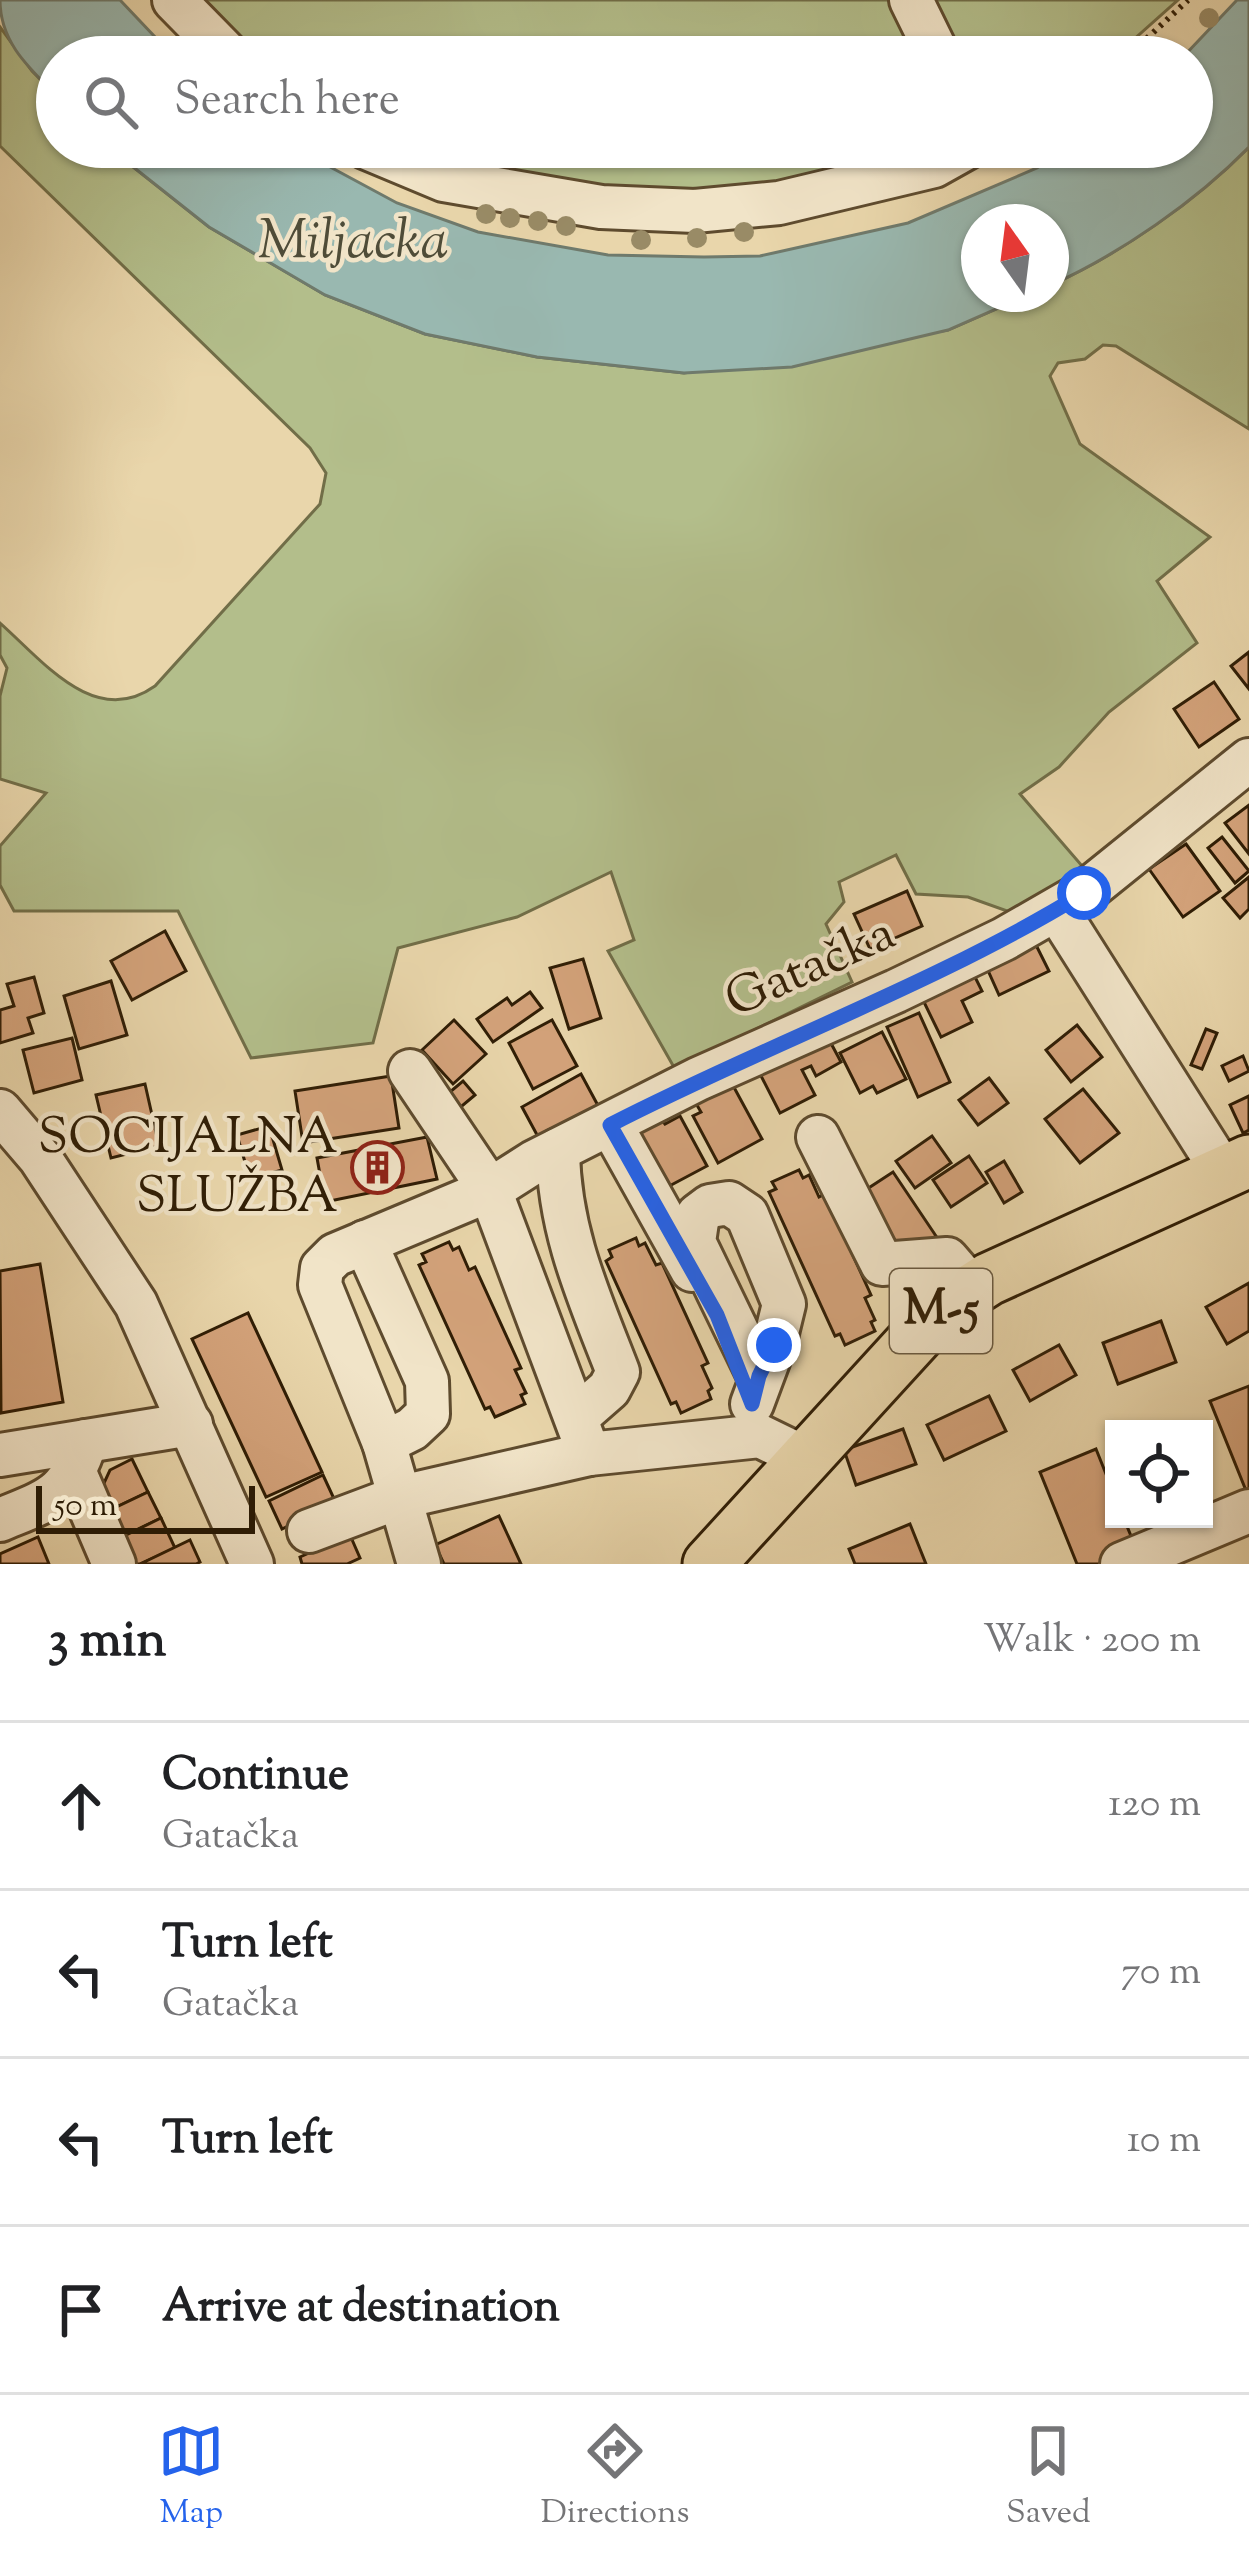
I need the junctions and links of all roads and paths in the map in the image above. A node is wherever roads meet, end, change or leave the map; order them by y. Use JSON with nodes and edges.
{"nodes":[{"id":1,"x":174,"y":0,"type":"edge"},
{"id":2,"x":910,"y":0,"type":"edge"},
{"id":3,"x":1188,"y":0,"type":"edge"},
{"id":4,"x":209,"y":36,"type":"edge"},
{"id":5,"x":928,"y":36,"type":"edge"},
{"id":6,"x":1149,"y":36,"type":"edge"},
{"id":7,"x":415,"y":168,"type":"edge"},
{"id":8,"x":926,"y":168,"type":"edge"},
{"id":9,"x":1249,"y":760,"type":"edge"},
{"id":10,"x":1057,"y":910,"type":"junction"},
{"id":11,"x":410,"y":1071,"type":"dead end"},
{"id":12,"x":0,"y":1111,"type":"edge"},
{"id":13,"x":610,"y":1125,"type":"junction"},
{"id":14,"x":818,"y":1137,"type":"dead end"},
{"id":15,"x":558,"y":1150,"type":"junction"},
{"id":16,"x":1236,"y":1167,"type":"edge"},
{"id":17,"x":490,"y":1190,"type":"junction"},
{"id":18,"x":567,"y":1232,"type":"junction"},
{"id":19,"x":365,"y":1242,"type":"junction"},
{"id":20,"x":515,"y":1250,"type":"junction"},
{"id":21,"x":973,"y":1289,"type":"junction"},
{"id":22,"x":757,"y":1406,"type":"junction"},
{"id":23,"x":191,"y":1424,"type":"junction"},
{"id":24,"x":583,"y":1435,"type":"junction"},
{"id":25,"x":384,"y":1443,"type":"junction"},
{"id":26,"x":0,"y":1455,"type":"edge"},
{"id":27,"x":81,"y":1458,"type":"junction"},
{"id":28,"x":806,"y":1458,"type":"junction"},
{"id":29,"x":397,"y":1498,"type":"junction"},
{"id":30,"x":1249,"y":1511,"type":"edge"},
{"id":31,"x":0,"y":1520,"type":"edge"},
{"id":32,"x":309,"y":1531,"type":"dead end"},
{"id":33,"x":114,"y":1564,"type":"edge"},
{"id":34,"x":252,"y":1564,"type":"edge"},
{"id":35,"x":418,"y":1564,"type":"edge"},
{"id":36,"x":709,"y":1564,"type":"edge"},
{"id":37,"x":1122,"y":1564,"type":"edge"}],
"edges":[{"from":1,"to":4,"type":"street"},
{"from":2,"to":5,"type":"street"},
{"from":3,"to":6,"type":"path"},
{"from":7,"to":8,"type":"street"},
{"from":9,"to":10,"type":"street","name":"Gatačka"},
{"from":10,"to":13,"type":"street","name":"Gatačka"},
{"from":10,"to":16,"type":"street"},
{"from":11,"to":17,"type":"street"},
{"from":12,"to":23,"type":"street"},
{"from":13,"to":15,"type":"street","name":"Gatačka"},
{"from":13,"to":22,"type":"street"},
{"from":14,"to":21,"type":"street"},
{"from":15,"to":17,"type":"street","name":"Gatačka"},
{"from":15,"to":18,"type":"street"},
{"from":16,"to":21,"type":"main road","number":"M-5"},
{"from":17,"to":19,"type":"street","name":"Gatačka"},
{"from":17,"to":20,"type":"street"},
{"from":18,"to":20,"type":"street"},
{"from":18,"to":24,"type":"street"},
{"from":19,"to":25,"type":"street"},
{"from":19,"to":25,"type":"street","name":"Gatačka"},
{"from":20,"to":24,"type":"street"},
{"from":21,"to":28,"type":"main road","number":"M-5"},
{"from":22,"to":24,"type":"street"},
{"from":22,"to":28,"type":"street"},
{"from":23,"to":27,"type":"street"},
{"from":23,"to":34,"type":"street"},
{"from":24,"to":29,"type":"street"},
{"from":25,"to":29,"type":"street","name":"Gatačka"},
{"from":26,"to":27,"type":"street"},
{"from":27,"to":31,"type":"street"},
{"from":27,"to":33,"type":"street"},
{"from":28,"to":36,"type":"main road","number":"M-5"},
{"from":29,"to":32,"type":"street"},
{"from":29,"to":35,"type":"street","name":"Gatačka"},
{"from":30,"to":37,"type":"street"}]}
